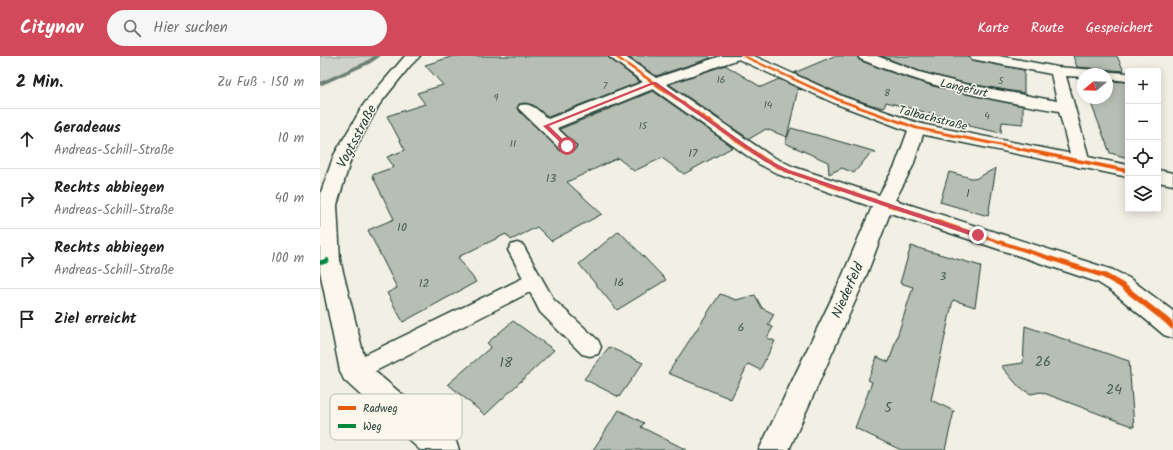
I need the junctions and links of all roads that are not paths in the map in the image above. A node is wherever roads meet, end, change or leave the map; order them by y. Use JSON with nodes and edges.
{"nodes":[{"id":1,"x":413,"y":56,"type":"edge"},
{"id":2,"x":615,"y":56,"type":"edge"},
{"id":3,"x":734,"y":56,"type":"edge"},
{"id":4,"x":743,"y":56,"type":"edge"},
{"id":5,"x":864,"y":56,"type":"edge"},
{"id":6,"x":977,"y":56,"type":"edge"},
{"id":7,"x":1057,"y":71,"type":"junction"},
{"id":8,"x":1077,"y":72,"type":"edge"},
{"id":9,"x":1113,"y":76,"type":"edge"},
{"id":10,"x":1125,"y":77,"type":"edge"},
{"id":11,"x":655,"y":83,"type":"junction"},
{"id":12,"x":1067,"y":107,"type":"junction"},
{"id":13,"x":526,"y":108,"type":"dead end"},
{"id":14,"x":546,"y":126,"type":"junction"},
{"id":15,"x":918,"y":128,"type":"junction"},
{"id":16,"x":567,"y":146,"type":"dead end"},
{"id":17,"x":1082,"y":162,"type":"junction"},
{"id":18,"x":1125,"y":170,"type":"edge"},
{"id":19,"x":1161,"y":177,"type":"edge"},
{"id":20,"x":1173,"y":179,"type":"edge"},
{"id":21,"x":884,"y":203,"type":"junction"},
{"id":22,"x":517,"y":250,"type":"dead end"},
{"id":23,"x":534,"y":281,"type":"junction"},
{"id":24,"x":1173,"y":327,"type":"edge"},
{"id":25,"x":590,"y":347,"type":"dead end"},
{"id":26,"x":354,"y":371,"type":"junction"},
{"id":27,"x":380,"y":394,"type":"edge"},
{"id":28,"x":431,"y":440,"type":"edge"},
{"id":29,"x":444,"y":450,"type":"edge"},
{"id":30,"x":774,"y":450,"type":"edge"}],
"edges":[{"from":1,"to":26,"type":"street","name":"Vogtsstraße"},
{"from":2,"to":11,"type":"street"},
{"from":3,"to":11,"type":"street"},
{"from":4,"to":15,"type":"street","name":"Talbachstraße"},
{"from":5,"to":12,"type":"street","name":"Langefurt"},
{"from":6,"to":7,"type":"street"},
{"from":7,"to":8,"type":"street"},
{"from":7,"to":12,"type":"street"},
{"from":9,"to":10,"type":"street"},
{"from":11,"to":14,"type":"street"},
{"from":11,"to":21,"type":"street"},
{"from":12,"to":17,"type":"street"},
{"from":13,"to":14,"type":"street"},
{"from":14,"to":16,"type":"street"},
{"from":15,"to":17,"type":"street","name":"Talbachstraße"},
{"from":15,"to":21,"type":"street","name":"Niederfeld"},
{"from":17,"to":18,"type":"street","name":"Talbachstraße"},
{"from":19,"to":20,"type":"street"},
{"from":21,"to":24,"type":"street"},
{"from":21,"to":30,"type":"street","name":"Niederfeld"},
{"from":22,"to":23,"type":"lane"},
{"from":23,"to":25,"type":"lane"},
{"from":23,"to":26,"type":"lane"},
{"from":26,"to":27,"type":"street"},
{"from":28,"to":29,"type":"street"}]}
